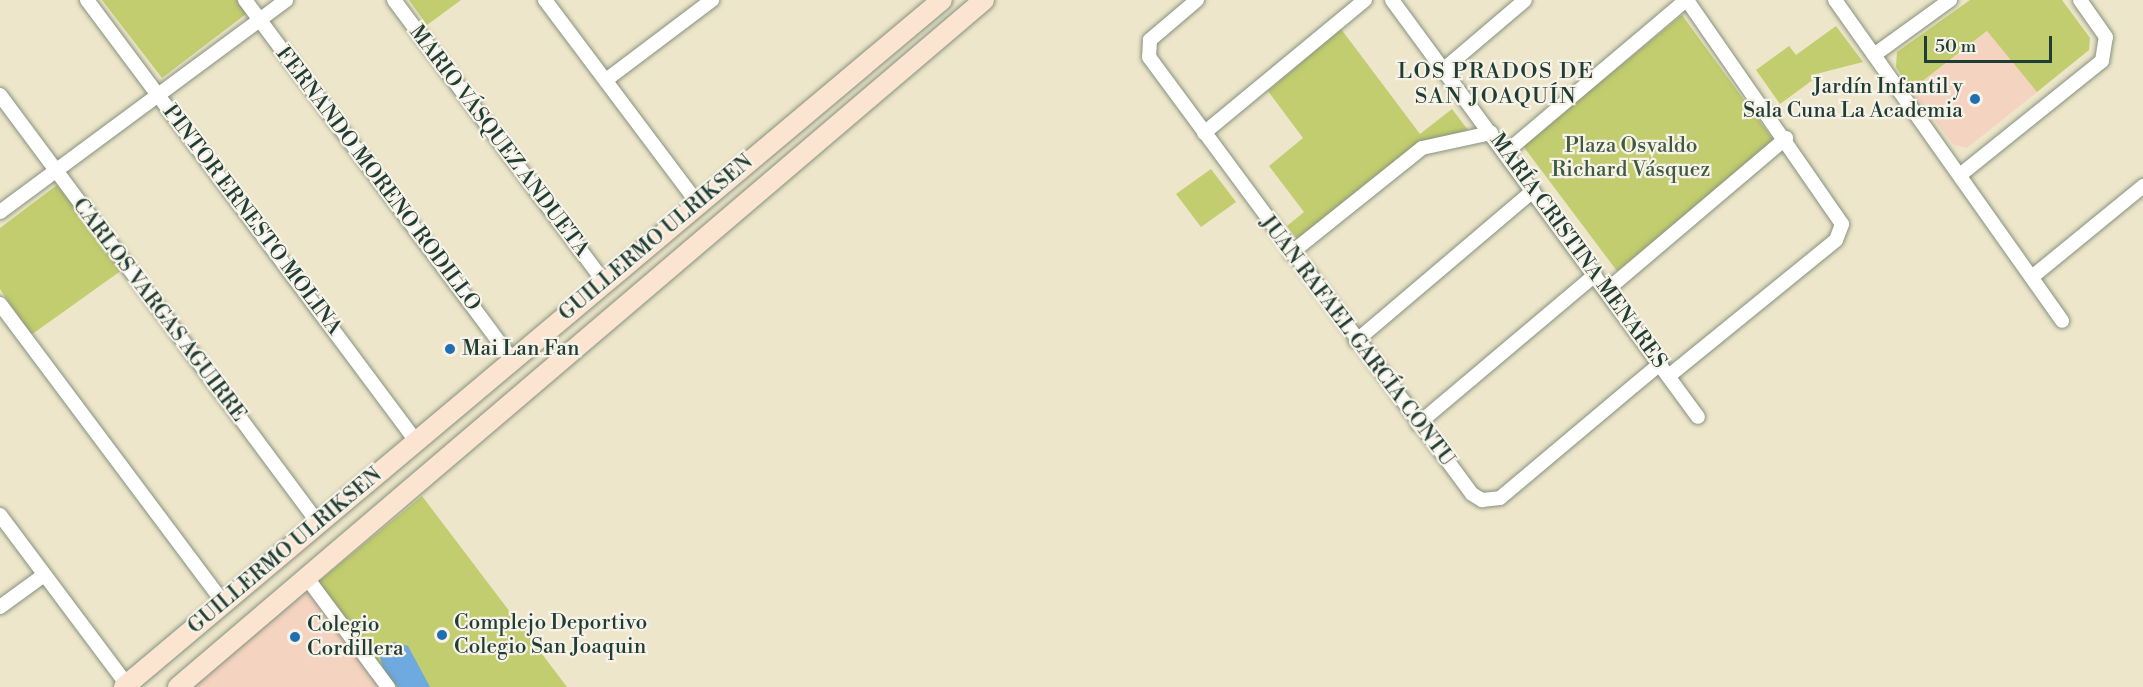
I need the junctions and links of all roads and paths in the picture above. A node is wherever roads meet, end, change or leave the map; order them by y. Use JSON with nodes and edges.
{"nodes":[{"id":1,"x":87,"y":0,"type":"edge"},
{"id":2,"x":244,"y":0,"type":"edge"},
{"id":3,"x":286,"y":0,"type":"edge"},
{"id":4,"x":394,"y":0,"type":"edge"},
{"id":5,"x":545,"y":0,"type":"edge"},
{"id":6,"x":712,"y":0,"type":"edge"},
{"id":7,"x":942,"y":0,"type":"edge"},
{"id":8,"x":1197,"y":0,"type":"edge"},
{"id":9,"x":1365,"y":0,"type":"edge"},
{"id":10,"x":1392,"y":0,"type":"edge"},
{"id":11,"x":1526,"y":0,"type":"edge"},
{"id":12,"x":1686,"y":0,"type":"edge"},
{"id":13,"x":1835,"y":0,"type":"edge"},
{"id":14,"x":1950,"y":0,"type":"edge"},
{"id":15,"x":2080,"y":0,"type":"edge"},
{"id":16,"x":976,"y":2,"type":"edge"},
{"id":17,"x":259,"y":20,"type":"junction"},
{"id":18,"x":1874,"y":55,"type":"junction"},
{"id":19,"x":1444,"y":69,"type":"junction"},
{"id":20,"x":606,"y":80,"type":"junction"},
{"id":21,"x":158,"y":94,"type":"junction"},
{"id":22,"x":0,"y":95,"type":"edge"},
{"id":23,"x":1204,"y":133,"type":"junction"},
{"id":24,"x":1491,"y":134,"type":"junction"},
{"id":25,"x":1786,"y":138,"type":"junction"},
{"id":26,"x":1505,"y":153,"type":"junction"},
{"id":27,"x":55,"y":170,"type":"junction"},
{"id":28,"x":1960,"y":175,"type":"junction"},
{"id":29,"x":2143,"y":186,"type":"edge"},
{"id":30,"x":1533,"y":191,"type":"junction"},
{"id":31,"x":698,"y":204,"type":"junction"},
{"id":32,"x":0,"y":212,"type":"edge"},
{"id":33,"x":1291,"y":253,"type":"junction"},
{"id":34,"x":1595,"y":274,"type":"junction"},
{"id":35,"x":2031,"y":277,"type":"junction"},
{"id":36,"x":604,"y":282,"type":"junction"},
{"id":37,"x":1607,"y":290,"type":"junction"},
{"id":38,"x":0,"y":304,"type":"edge"},
{"id":39,"x":2062,"y":321,"type":"dead end"},
{"id":40,"x":1356,"y":341,"type":"junction"},
{"id":41,"x":512,"y":359,"type":"junction"},
{"id":42,"x":1660,"y":363,"type":"junction"},
{"id":43,"x":1670,"y":375,"type":"junction"},
{"id":44,"x":1698,"y":417,"type":"dead end"},
{"id":45,"x":1418,"y":424,"type":"junction"},
{"id":46,"x":416,"y":441,"type":"junction"},
{"id":47,"x":0,"y":515,"type":"edge"},
{"id":48,"x":319,"y":524,"type":"junction"},
{"id":49,"x":44,"y":575,"type":"junction"},
{"id":50,"x":307,"y":578,"type":"junction"},
{"id":51,"x":223,"y":602,"type":"junction"},
{"id":52,"x":0,"y":607,"type":"edge"},
{"id":53,"x":126,"y":686,"type":"edge"},
{"id":54,"x":178,"y":687,"type":"edge"},
{"id":55,"x":388,"y":687,"type":"edge"}],
"edges":[{"from":1,"to":21,"type":"street","name":"PINTOR ERNESTO MOLINA"},
{"from":2,"to":17,"type":"street","name":"FERNANDO MORENO RODILLO"},
{"from":3,"to":17,"type":"street"},
{"from":4,"to":36,"type":"street","name":"MARIO VÁSQUEZ ANDUETA"},
{"from":5,"to":20,"type":"street"},
{"from":6,"to":20,"type":"street"},
{"from":7,"to":31,"type":"main road","name":"GUILLERMO ULRIKSEN"},
{"from":8,"to":23,"type":"street","name":"JUAN RAFAEL GARCÍA CONTU"},
{"from":9,"to":23,"type":"street"},
{"from":10,"to":19,"type":"street","name":"MARÍA CRISTINA MENARES"},
{"from":11,"to":19,"type":"street"},
{"from":12,"to":25,"type":"street"},
{"from":12,"to":26,"type":"street"},
{"from":13,"to":18,"type":"street"},
{"from":14,"to":18,"type":"street"},
{"from":15,"to":28,"type":"street"},
{"from":16,"to":50,"type":"main road","name":"GUILLERMO ULRIKSEN"},
{"from":17,"to":21,"type":"street"},
{"from":17,"to":41,"type":"street","name":"FERNANDO MORENO RODILLO"},
{"from":18,"to":28,"type":"street"},
{"from":19,"to":24,"type":"street","name":"MARÍA CRISTINA MENARES"},
{"from":20,"to":31,"type":"street"},
{"from":21,"to":27,"type":"street"},
{"from":21,"to":46,"type":"street","name":"PINTOR ERNESTO MOLINA"},
{"from":22,"to":27,"type":"street","name":"CARLOS VARGAS AGUIRRE"},
{"from":23,"to":33,"type":"street","name":"JUAN RAFAEL GARCÍA CONTU"},
{"from":24,"to":26,"type":"street","name":"MARÍA CRISTINA MENARES"},
{"from":24,"to":33,"type":"street"},
{"from":25,"to":37,"type":"street"},
{"from":25,"to":43,"type":"street"},
{"from":26,"to":30,"type":"street","name":"MARÍA CRISTINA MENARES"},
{"from":27,"to":32,"type":"street"},
{"from":27,"to":48,"type":"street","name":"CARLOS VARGAS AGUIRRE"},
{"from":28,"to":35,"type":"street"},
{"from":29,"to":35,"type":"street"},
{"from":30,"to":34,"type":"street","name":"MARÍA CRISTINA MENARES"},
{"from":30,"to":40,"type":"street"},
{"from":31,"to":36,"type":"main road","name":"GUILLERMO ULRIKSEN"},
{"from":33,"to":40,"type":"street","name":"JUAN RAFAEL GARCÍA CONTU"},
{"from":34,"to":37,"type":"street","name":"MARÍA CRISTINA MENARES"},
{"from":34,"to":45,"type":"street"},
{"from":35,"to":39,"type":"street"},
{"from":36,"to":41,"type":"main road","name":"GUILLERMO ULRIKSEN"},
{"from":37,"to":42,"type":"street","name":"MARÍA CRISTINA MENARES"},
{"from":38,"to":51,"type":"street"},
{"from":40,"to":45,"type":"street","name":"JUAN RAFAEL GARCÍA CONTU"},
{"from":41,"to":46,"type":"main road","name":"GUILLERMO ULRIKSEN"},
{"from":42,"to":43,"type":"street","name":"MARÍA CRISTINA MENARES"},
{"from":42,"to":45,"type":"street","name":"JUAN RAFAEL GARCÍA CONTU"},
{"from":43,"to":44,"type":"street","name":"MARÍA CRISTINA MENARES"},
{"from":46,"to":48,"type":"main road","name":"GUILLERMO ULRIKSEN"},
{"from":47,"to":49,"type":"street"},
{"from":48,"to":51,"type":"main road","name":"GUILLERMO ULRIKSEN"},
{"from":49,"to":52,"type":"street"},
{"from":49,"to":53,"type":"street"},
{"from":50,"to":54,"type":"main road","name":"GUILLERMO ULRIKSEN"},
{"from":50,"to":55,"type":"street"},
{"from":51,"to":53,"type":"main road","name":"GUILLERMO ULRIKSEN"}]}
